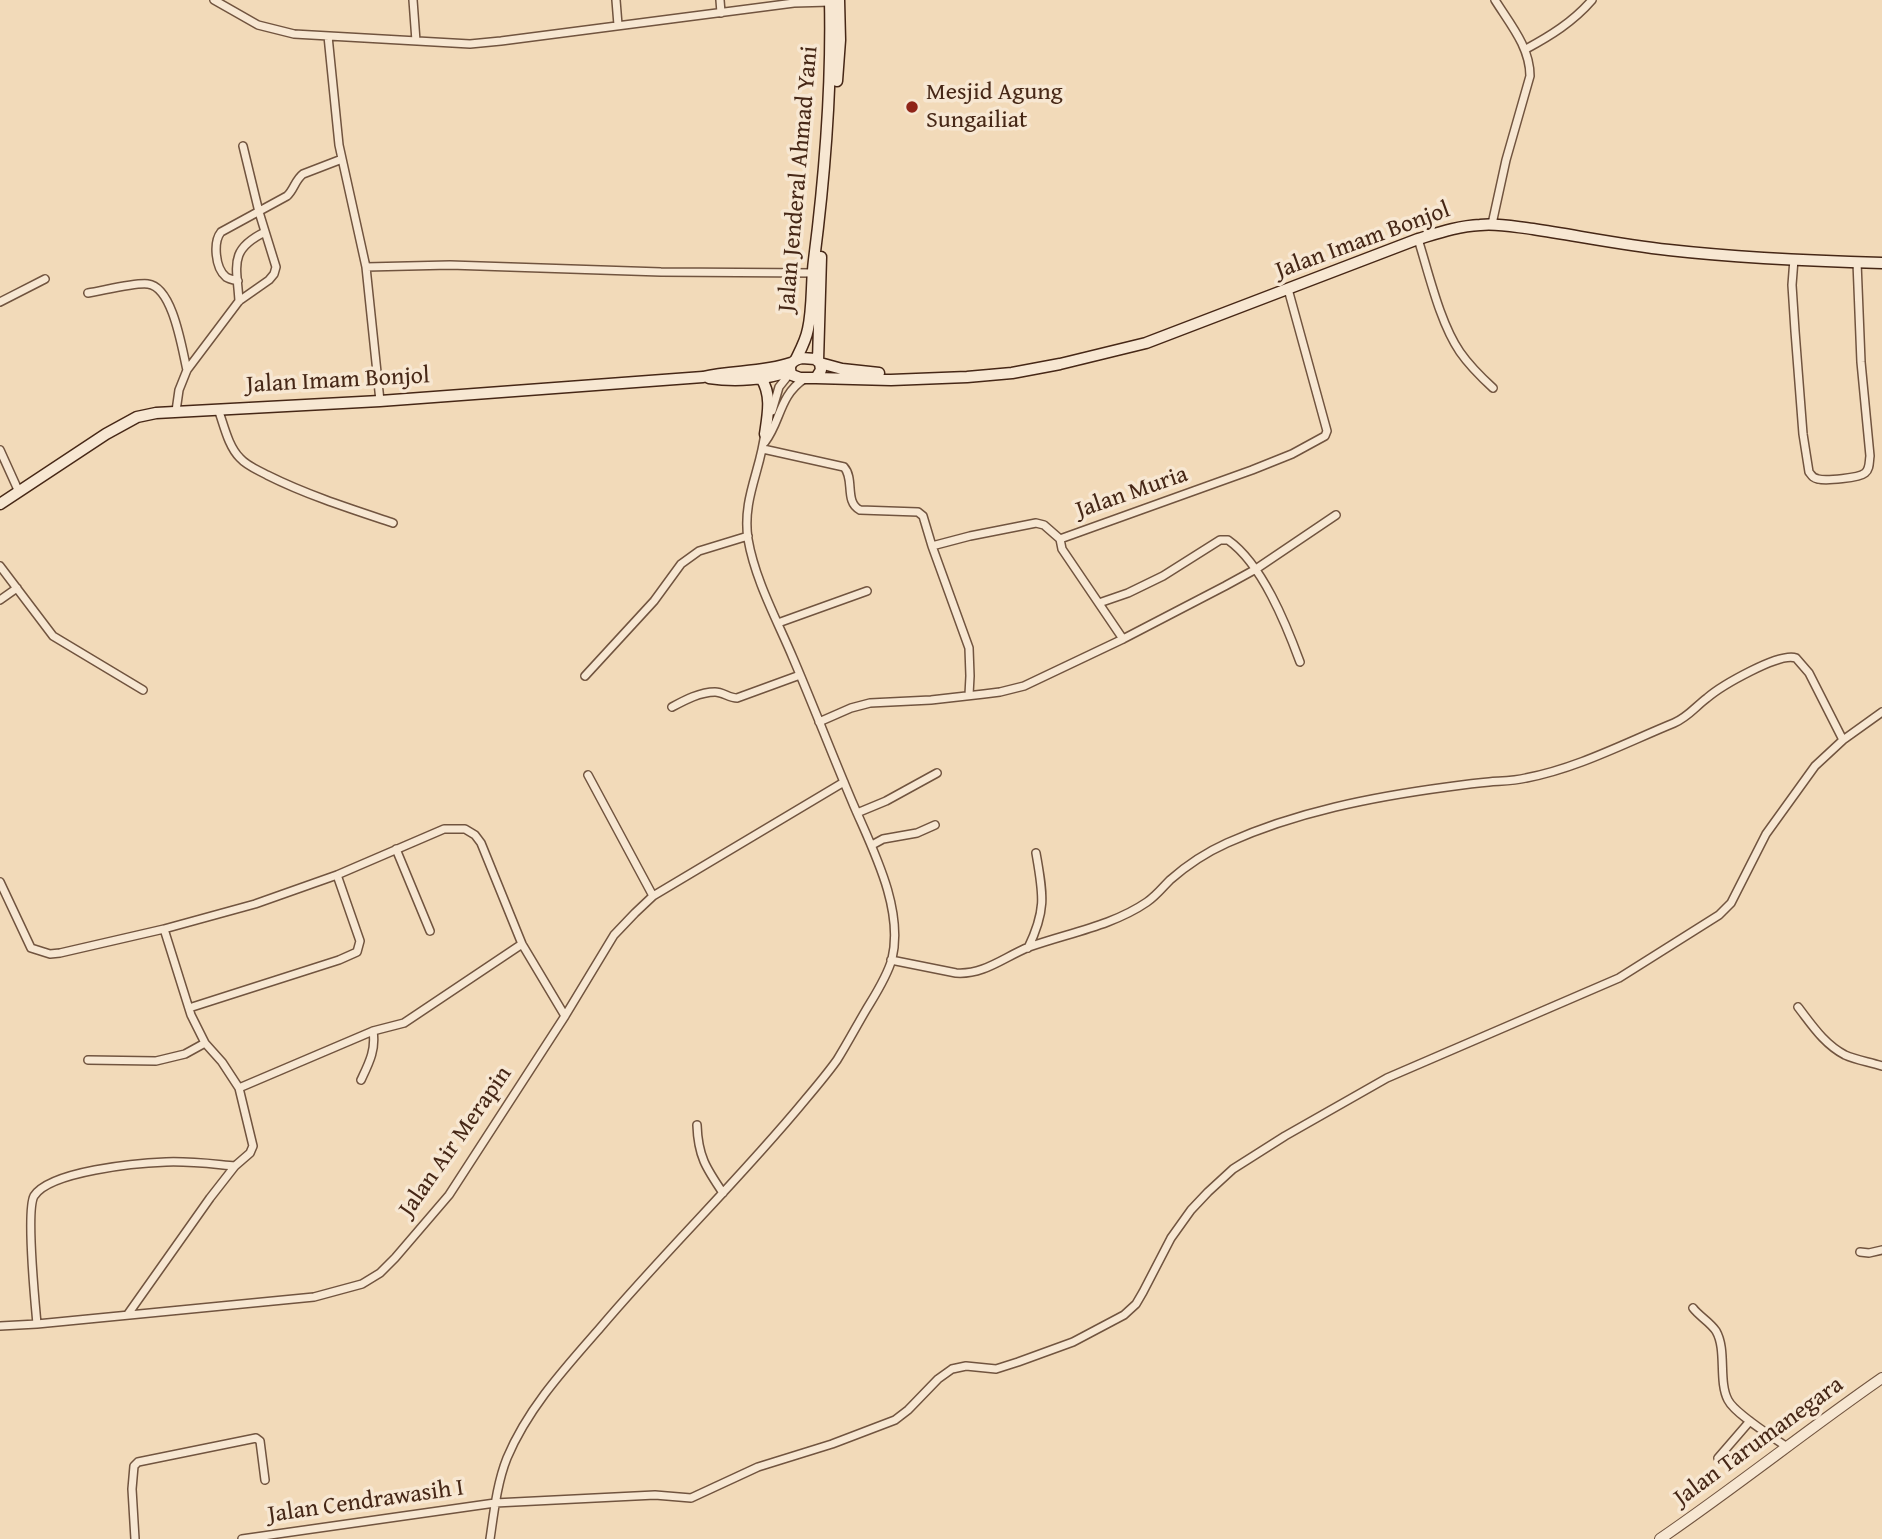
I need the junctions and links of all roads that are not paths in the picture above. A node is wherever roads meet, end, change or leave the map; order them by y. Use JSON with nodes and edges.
{"nodes":[{"id":1,"x":214,"y":0,"type":"edge"},
{"id":2,"x":413,"y":0,"type":"edge"},
{"id":3,"x":617,"y":0,"type":"edge"},
{"id":4,"x":720,"y":0,"type":"edge"},
{"id":5,"x":1495,"y":0,"type":"edge"},
{"id":6,"x":1592,"y":0,"type":"edge"},
{"id":7,"x":833,"y":1,"type":"edge"},
{"id":8,"x":720,"y":13,"type":"junction"},
{"id":9,"x":618,"y":25,"type":"junction"},
{"id":10,"x":328,"y":36,"type":"junction"},
{"id":11,"x":416,"y":41,"type":"junction"},
{"id":12,"x":1526,"y":49,"type":"junction"},
{"id":13,"x":243,"y":146,"type":"dead end"},
{"id":14,"x":342,"y":159,"type":"junction"},
{"id":15,"x":259,"y":212,"type":"junction"},
{"id":16,"x":1492,"y":224,"type":"junction"},
{"id":17,"x":265,"y":232,"type":"junction"},
{"id":18,"x":1418,"y":240,"type":"junction"},
{"id":19,"x":1794,"y":259,"type":"junction"},
{"id":20,"x":1857,"y":262,"type":"junction"},
{"id":21,"x":1882,"y":263,"type":"edge"},
{"id":22,"x":366,"y":267,"type":"junction"},
{"id":23,"x":816,"y":273,"type":"junction"},
{"id":24,"x":45,"y":279,"type":"dead end"},
{"id":25,"x":238,"y":281,"type":"junction"},
{"id":26,"x":1288,"y":289,"type":"junction"},
{"id":27,"x":88,"y":293,"type":"dead end"},
{"id":28,"x":239,"y":301,"type":"junction"},
{"id":29,"x":0,"y":302,"type":"edge"},
{"id":30,"x":819,"y":362,"type":"junction"},
{"id":31,"x":792,"y":366,"type":"junction"},
{"id":32,"x":187,"y":370,"type":"junction"},
{"id":33,"x":702,"y":377,"type":"junction"},
{"id":34,"x":761,"y":378,"type":"junction"},
{"id":35,"x":816,"y":378,"type":"junction"},
{"id":36,"x":803,"y":379,"type":"junction"},
{"id":37,"x":909,"y":379,"type":"junction"},
{"id":38,"x":1493,"y":388,"type":"dead end"},
{"id":39,"x":380,"y":401,"type":"junction"},
{"id":40,"x":218,"y":409,"type":"junction"},
{"id":41,"x":176,"y":411,"type":"junction"},
{"id":42,"x":764,"y":442,"type":"junction"},
{"id":43,"x":0,"y":450,"type":"edge"},
{"id":44,"x":19,"y":492,"type":"junction"},
{"id":45,"x":0,"y":504,"type":"edge"},
{"id":46,"x":1336,"y":515,"type":"dead end"},
{"id":47,"x":393,"y":523,"type":"dead end"},
{"id":48,"x":748,"y":536,"type":"junction"},
{"id":49,"x":1060,"y":539,"type":"junction"},
{"id":50,"x":932,"y":546,"type":"junction"},
{"id":51,"x":0,"y":566,"type":"edge"},
{"id":52,"x":1256,"y":569,"type":"junction"},
{"id":53,"x":17,"y":588,"type":"junction"},
{"id":54,"x":867,"y":592,"type":"dead end"},
{"id":55,"x":0,"y":600,"type":"edge"},
{"id":56,"x":1099,"y":603,"type":"junction"},
{"id":57,"x":778,"y":623,"type":"junction"},
{"id":58,"x":1123,"y":639,"type":"junction"},
{"id":59,"x":1300,"y":662,"type":"dead end"},
{"id":60,"x":585,"y":676,"type":"dead end"},
{"id":61,"x":800,"y":676,"type":"junction"},
{"id":62,"x":143,"y":690,"type":"dead end"},
{"id":63,"x":969,"y":695,"type":"junction"},
{"id":64,"x":672,"y":706,"type":"dead end"},
{"id":65,"x":1882,"y":712,"type":"edge"},
{"id":66,"x":819,"y":722,"type":"junction"},
{"id":67,"x":1843,"y":740,"type":"junction"},
{"id":68,"x":937,"y":773,"type":"dead end"},
{"id":69,"x":588,"y":775,"type":"dead end"},
{"id":70,"x":844,"y":782,"type":"junction"},
{"id":71,"x":857,"y":813,"type":"junction"},
{"id":72,"x":935,"y":825,"type":"dead end"},
{"id":73,"x":872,"y":845,"type":"junction"},
{"id":74,"x":396,"y":849,"type":"junction"},
{"id":75,"x":1036,"y":853,"type":"dead end"},
{"id":76,"x":337,"y":876,"type":"junction"},
{"id":77,"x":0,"y":882,"type":"edge"},
{"id":78,"x":653,"y":896,"type":"junction"},
{"id":79,"x":164,"y":929,"type":"junction"},
{"id":80,"x":430,"y":931,"type":"dead end"},
{"id":81,"x":522,"y":944,"type":"junction"},
{"id":82,"x":1028,"y":948,"type":"junction"},
{"id":83,"x":891,"y":960,"type":"junction"},
{"id":84,"x":1798,"y":1007,"type":"dead end"},
{"id":85,"x":189,"y":1008,"type":"junction"},
{"id":86,"x":565,"y":1016,"type":"junction"},
{"id":87,"x":373,"y":1031,"type":"junction"},
{"id":88,"x":205,"y":1044,"type":"junction"},
{"id":89,"x":88,"y":1060,"type":"dead end"},
{"id":90,"x":1882,"y":1066,"type":"edge"},
{"id":91,"x":361,"y":1080,"type":"dead end"},
{"id":92,"x":239,"y":1088,"type":"junction"},
{"id":93,"x":697,"y":1125,"type":"dead end"},
{"id":94,"x":235,"y":1166,"type":"junction"},
{"id":95,"x":723,"y":1193,"type":"junction"},
{"id":96,"x":1882,"y":1250,"type":"edge"},
{"id":97,"x":1860,"y":1252,"type":"dead end"},
{"id":98,"x":1693,"y":1308,"type":"dead end"},
{"id":99,"x":128,"y":1314,"type":"junction"},
{"id":100,"x":37,"y":1324,"type":"junction"},
{"id":101,"x":0,"y":1326,"type":"edge"},
{"id":102,"x":1882,"y":1378,"type":"edge"},
{"id":103,"x":1751,"y":1421,"type":"junction"},
{"id":104,"x":1787,"y":1447,"type":"junction"},
{"id":105,"x":1718,"y":1458,"type":"dead end"},
{"id":106,"x":265,"y":1480,"type":"dead end"},
{"id":107,"x":495,"y":1503,"type":"junction"},
{"id":108,"x":282,"y":1536,"type":"edge"},
{"id":109,"x":135,"y":1539,"type":"edge"},
{"id":110,"x":242,"y":1539,"type":"edge"},
{"id":111,"x":490,"y":1539,"type":"edge"},
{"id":112,"x":1660,"y":1539,"type":"edge"}],
"edges":[{"from":1,"to":10,"type":"street"},
{"from":2,"to":11,"type":"street"},
{"from":3,"to":9,"type":"street"},
{"from":4,"to":8,"type":"street"},
{"from":5,"to":12,"type":"street"},
{"from":6,"to":12,"type":"street"},
{"from":7,"to":8,"type":"street"},
{"from":7,"to":23,"type":"main road","name":"Jalan Jenderal Ahmad Yani"},
{"from":8,"to":9,"type":"street"},
{"from":9,"to":11,"type":"street"},
{"from":10,"to":11,"type":"street"},
{"from":10,"to":14,"type":"street"},
{"from":12,"to":16,"type":"street"},
{"from":13,"to":15,"type":"street"},
{"from":14,"to":15,"type":"street"},
{"from":14,"to":22,"type":"street"},
{"from":15,"to":17,"type":"street"},
{"from":15,"to":25,"type":"street"},
{"from":16,"to":18,"type":"main road","name":"Jalan Imam Bonjol"},
{"from":16,"to":19,"type":"main road","name":"Jalan Imam Bonjol"},
{"from":17,"to":25,"type":"street"},
{"from":17,"to":28,"type":"street"},
{"from":18,"to":26,"type":"main road","name":"Jalan Imam Bonjol"},
{"from":18,"to":38,"type":"street"},
{"from":19,"to":20,"type":"main road","name":"Jalan Imam Bonjol"},
{"from":19,"to":20,"type":"street"},
{"from":20,"to":21,"type":"main road","name":"Jalan Imam Bonjol"},
{"from":22,"to":23,"type":"street"},
{"from":22,"to":39,"type":"street"},
{"from":23,"to":30,"type":"main road","name":"Jalan Jenderal Ahmad Yani"},
{"from":23,"to":31,"type":"main road","name":"Jalan Jenderal Ahmad Yani"},
{"from":24,"to":29,"type":"street"},
{"from":25,"to":28,"type":"street"},
{"from":26,"to":37,"type":"main road","name":"Jalan Imam Bonjol"},
{"from":26,"to":49,"type":"street","name":"Jalan Muria"},
{"from":27,"to":32,"type":"street"},
{"from":28,"to":32,"type":"street"},
{"from":30,"to":31,"type":"main road"},
{"from":30,"to":35,"type":"main road"},
{"from":30,"to":37,"type":"main road","name":"Jalan Imam Bonjol"},
{"from":31,"to":33,"type":"main road","name":"Jalan Imam Bonjol"},
{"from":31,"to":34,"type":"main road","name":"Jalan Imam Bonjol"},
{"from":31,"to":36,"type":"main road"},
{"from":31,"to":42,"type":"street"},
{"from":32,"to":41,"type":"street"},
{"from":33,"to":34,"type":"main road","name":"Jalan Imam Bonjol"},
{"from":33,"to":39,"type":"main road","name":"Jalan Imam Bonjol"},
{"from":34,"to":42,"type":"main road"},
{"from":35,"to":36,"type":"main road"},
{"from":35,"to":37,"type":"main road","name":"Jalan Imam Bonjol"},
{"from":36,"to":42,"type":"street"},
{"from":39,"to":40,"type":"main road","name":"Jalan Imam Bonjol"},
{"from":40,"to":41,"type":"main road","name":"Jalan Imam Bonjol"},
{"from":40,"to":47,"type":"street"},
{"from":41,"to":44,"type":"main road","name":"Jalan Imam Bonjol"},
{"from":42,"to":48,"type":"street"},
{"from":42,"to":50,"type":"street"},
{"from":43,"to":44,"type":"street"},
{"from":44,"to":45,"type":"main road","name":"Jalan Imam Bonjol"},
{"from":46,"to":52,"type":"street"},
{"from":48,"to":57,"type":"street"},
{"from":48,"to":60,"type":"street"},
{"from":49,"to":50,"type":"street"},
{"from":49,"to":56,"type":"street","name":"Jalan Muria"},
{"from":50,"to":63,"type":"street"},
{"from":51,"to":53,"type":"street"},
{"from":52,"to":56,"type":"street"},
{"from":52,"to":58,"type":"street"},
{"from":52,"to":59,"type":"street"},
{"from":53,"to":55,"type":"street"},
{"from":53,"to":62,"type":"street"},
{"from":54,"to":57,"type":"street"},
{"from":56,"to":58,"type":"street","name":"Jalan Muria"},
{"from":57,"to":61,"type":"street"},
{"from":58,"to":63,"type":"street"},
{"from":61,"to":64,"type":"street"},
{"from":61,"to":66,"type":"street"},
{"from":63,"to":66,"type":"street"},
{"from":65,"to":67,"type":"street","name":"Jalan Cendrawasih I"},
{"from":66,"to":70,"type":"street"},
{"from":67,"to":82,"type":"street"},
{"from":67,"to":107,"type":"street","name":"Jalan Cendrawasih I"},
{"from":68,"to":71,"type":"street"},
{"from":69,"to":78,"type":"street"},
{"from":70,"to":71,"type":"street"},
{"from":70,"to":78,"type":"street","name":"Jalan Air Merapin"},
{"from":71,"to":73,"type":"street"},
{"from":72,"to":73,"type":"street"},
{"from":73,"to":83,"type":"street"},
{"from":74,"to":76,"type":"street"},
{"from":74,"to":80,"type":"street"},
{"from":74,"to":81,"type":"street"},
{"from":75,"to":82,"type":"street"},
{"from":76,"to":79,"type":"street"},
{"from":76,"to":85,"type":"street"},
{"from":77,"to":79,"type":"street"},
{"from":78,"to":86,"type":"street","name":"Jalan Air Merapin"},
{"from":79,"to":85,"type":"street"},
{"from":81,"to":86,"type":"street"},
{"from":81,"to":87,"type":"street"},
{"from":82,"to":83,"type":"street"},
{"from":83,"to":95,"type":"street"},
{"from":84,"to":90,"type":"street"},
{"from":85,"to":88,"type":"street"},
{"from":86,"to":99,"type":"street","name":"Jalan Air Merapin"},
{"from":87,"to":91,"type":"street"},
{"from":87,"to":92,"type":"street"},
{"from":88,"to":89,"type":"street"},
{"from":88,"to":92,"type":"street"},
{"from":92,"to":94,"type":"street"},
{"from":93,"to":95,"type":"street"},
{"from":94,"to":99,"type":"street"},
{"from":94,"to":100,"type":"street"},
{"from":95,"to":107,"type":"street"},
{"from":96,"to":97,"type":"street"},
{"from":98,"to":103,"type":"street"},
{"from":99,"to":100,"type":"street","name":"Jalan Air Merapin"},
{"from":100,"to":101,"type":"street","name":"Jalan Air Merapin"},
{"from":102,"to":104,"type":"street","name":"Jalan Tarumanegara"},
{"from":103,"to":104,"type":"street"},
{"from":103,"to":105,"type":"street"},
{"from":104,"to":112,"type":"street","name":"Jalan Tarumanegara"},
{"from":106,"to":109,"type":"street"},
{"from":107,"to":108,"type":"street","name":"Jalan Cendrawasih I"},
{"from":107,"to":111,"type":"street"},
{"from":108,"to":110,"type":"street","name":"Jalan Cendrawasih I"}]}
